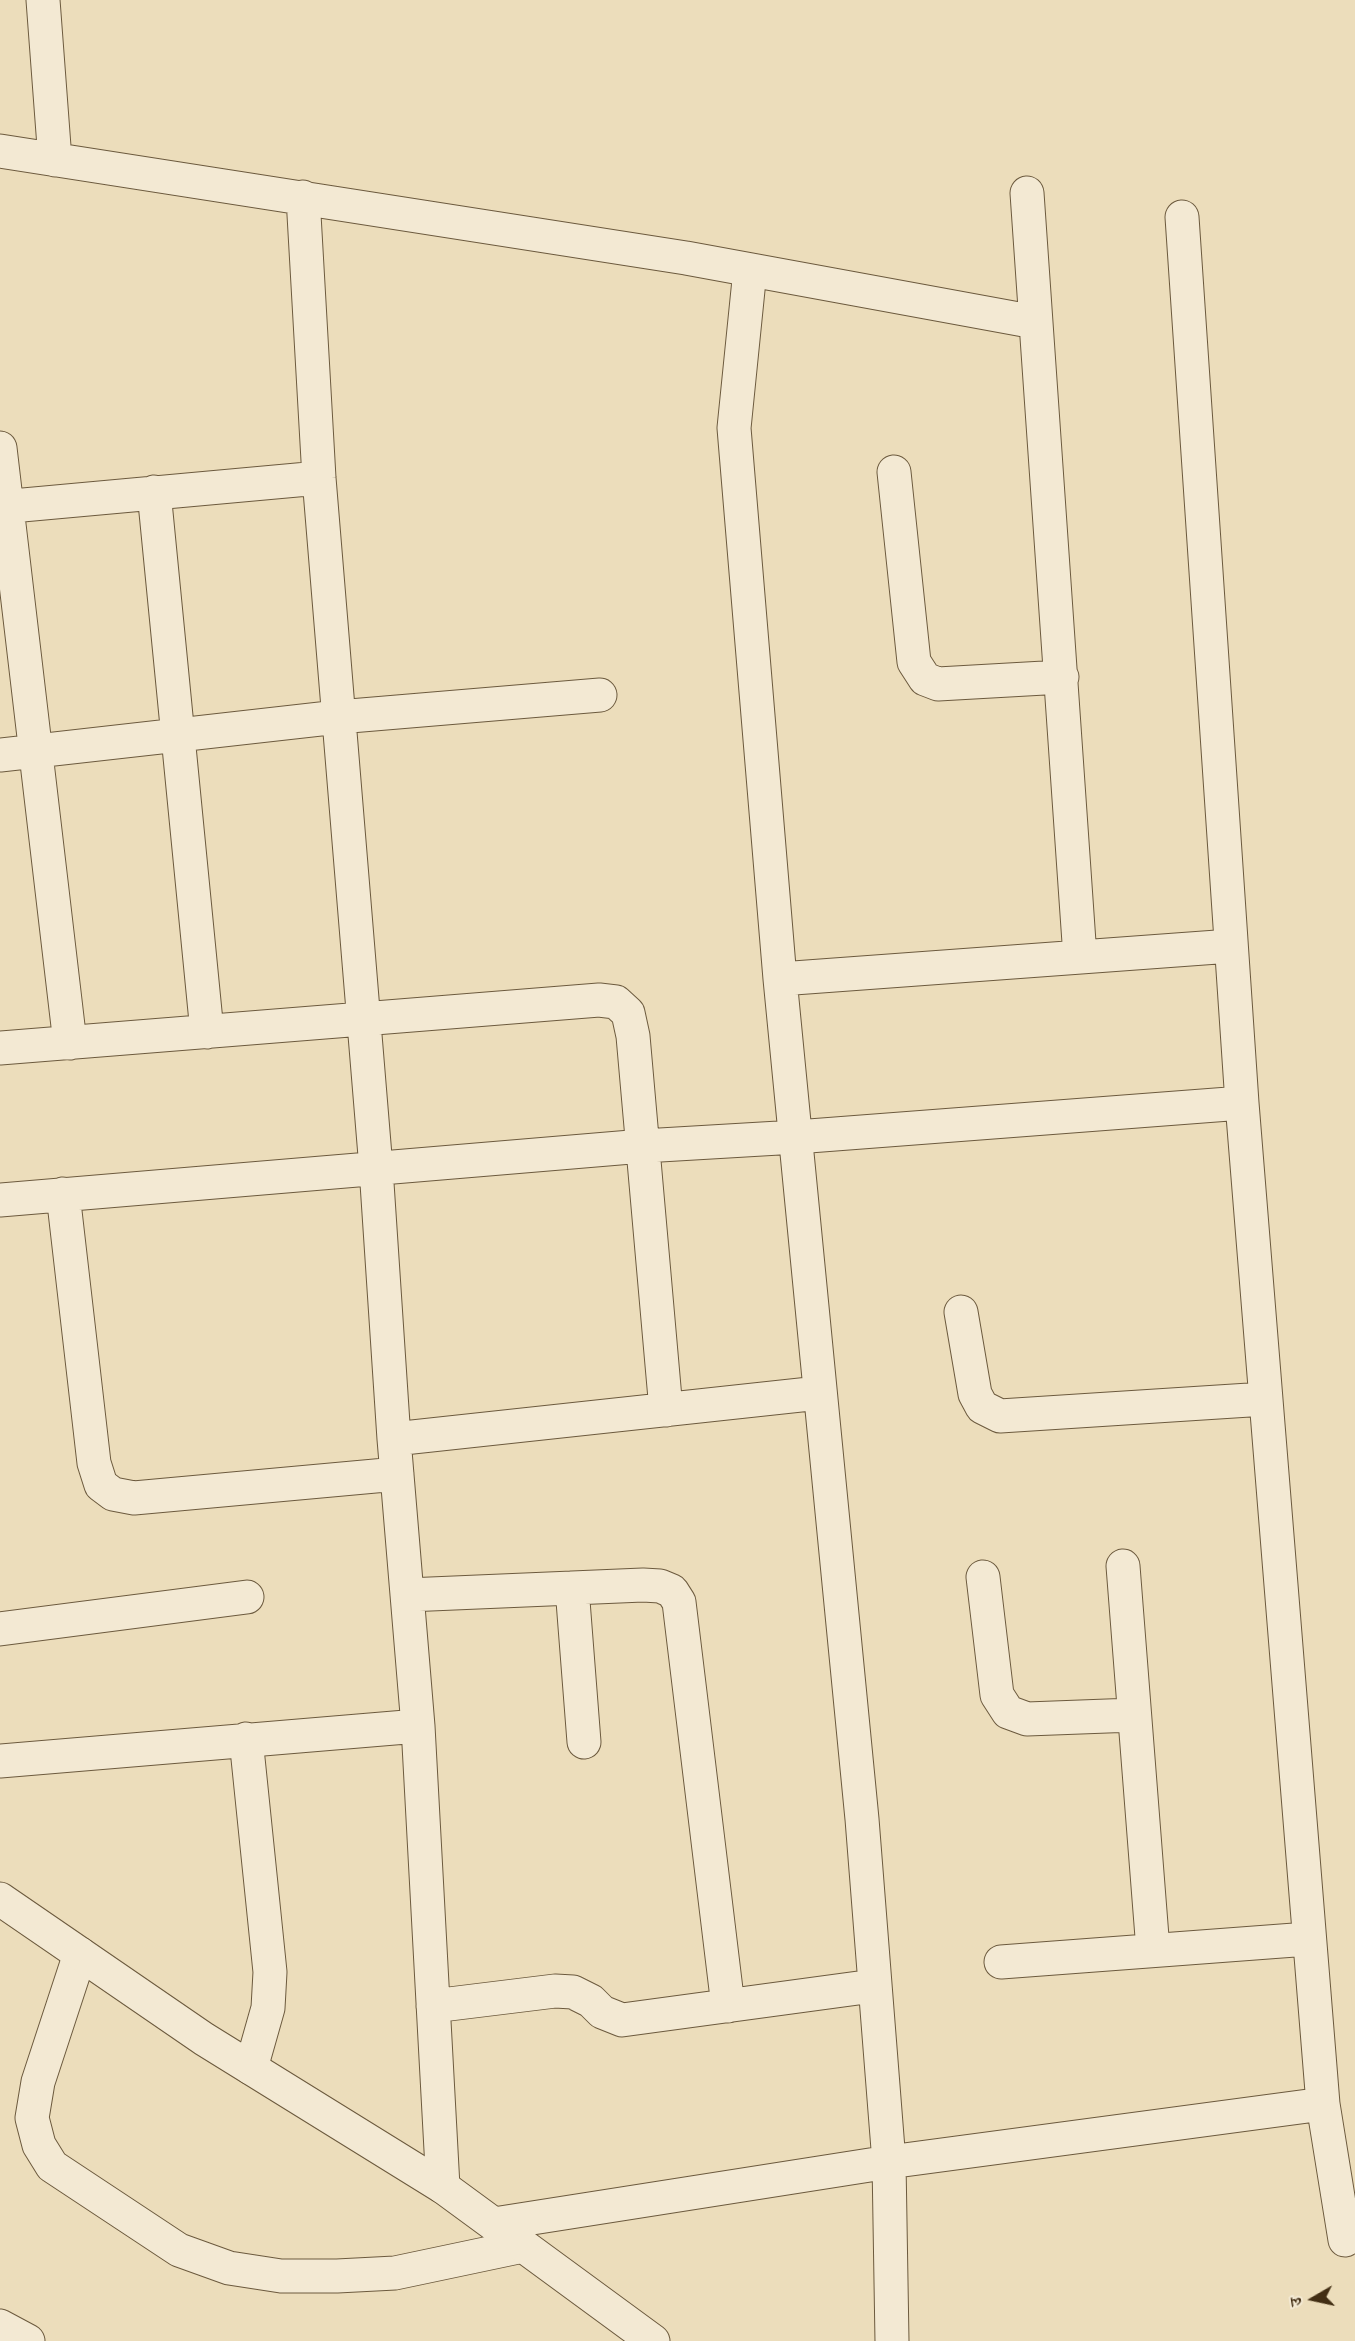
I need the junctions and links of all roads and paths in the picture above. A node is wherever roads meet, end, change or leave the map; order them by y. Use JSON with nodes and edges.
{"nodes":[{"id":1,"x":43,"y":0,"type":"edge"},
{"id":2,"x":0,"y":151,"type":"edge"},
{"id":3,"x":55,"y":160,"type":"junction"},
{"id":4,"x":1027,"y":193,"type":"dead end"},
{"id":5,"x":303,"y":197,"type":"junction"},
{"id":6,"x":1182,"y":217,"type":"dead end"},
{"id":7,"x":750,"y":270,"type":"junction"},
{"id":8,"x":1035,"y":322,"type":"junction"},
{"id":9,"x":0,"y":448,"type":"edge"},
{"id":10,"x":894,"y":472,"type":"dead end"},
{"id":11,"x":319,"y":478,"type":"junction"},
{"id":12,"x":154,"y":492,"type":"junction"},
{"id":13,"x":3,"y":506,"type":"edge"},
{"id":14,"x":1062,"y":677,"type":"junction"},
{"id":15,"x":600,"y":695,"type":"dead end"},
{"id":16,"x":338,"y":717,"type":"junction"},
{"id":17,"x":177,"y":734,"type":"junction"},
{"id":18,"x":36,"y":751,"type":"junction"},
{"id":19,"x":0,"y":755,"type":"edge"},
{"id":20,"x":1231,"y":946,"type":"junction"},
{"id":21,"x":1080,"y":957,"type":"junction"},
{"id":22,"x":780,"y":979,"type":"junction"},
{"id":23,"x":362,"y":1021,"type":"junction"},
{"id":24,"x":207,"y":1032,"type":"junction"},
{"id":25,"x":70,"y":1042,"type":"junction"},
{"id":26,"x":0,"y":1048,"type":"edge"},
{"id":27,"x":1242,"y":1103,"type":"junction"},
{"id":28,"x":796,"y":1137,"type":"junction"},
{"id":29,"x":643,"y":1146,"type":"junction"},
{"id":30,"x":376,"y":1168,"type":"junction"},
{"id":31,"x":63,"y":1194,"type":"junction"},
{"id":32,"x":0,"y":1200,"type":"edge"},
{"id":33,"x":961,"y":1312,"type":"dead end"},
{"id":34,"x":819,"y":1393,"type":"junction"},
{"id":35,"x":1265,"y":1399,"type":"junction"},
{"id":36,"x":666,"y":1410,"type":"junction"},
{"id":37,"x":394,"y":1439,"type":"junction"},
{"id":38,"x":397,"y":1474,"type":"junction"},
{"id":39,"x":1123,"y":1566,"type":"dead end"},
{"id":40,"x":983,"y":1577,"type":"dead end"},
{"id":41,"x":572,"y":1588,"type":"junction"},
{"id":42,"x":407,"y":1594,"type":"junction"},
{"id":43,"x":247,"y":1597,"type":"dead end"},
{"id":44,"x":0,"y":1629,"type":"edge"},
{"id":45,"x":1134,"y":1715,"type":"junction"},
{"id":46,"x":418,"y":1726,"type":"junction"},
{"id":47,"x":246,"y":1739,"type":"junction"},
{"id":48,"x":584,"y":1742,"type":"dead end"},
{"id":49,"x":0,"y":1761,"type":"edge"},
{"id":50,"x":0,"y":1899,"type":"edge"},
{"id":51,"x":1308,"y":1939,"type":"junction"},
{"id":52,"x":1153,"y":1950,"type":"junction"},
{"id":53,"x":80,"y":1954,"type":"junction"},
{"id":54,"x":1001,"y":1962,"type":"dead end"},
{"id":55,"x":873,"y":1986,"type":"junction"},
{"id":56,"x":433,"y":2006,"type":"junction"},
{"id":57,"x":728,"y":2006,"type":"junction"},
{"id":58,"x":251,"y":2068,"type":"junction"},
{"id":59,"x":1323,"y":2104,"type":"junction"},
{"id":60,"x":889,"y":2162,"type":"junction"},
{"id":61,"x":443,"y":2187,"type":"junction"},
{"id":62,"x":494,"y":2224,"type":"junction"},
{"id":63,"x":1345,"y":2240,"type":"dead end"},
{"id":64,"x":524,"y":2246,"type":"junction"},
{"id":65,"x":0,"y":2326,"type":"edge"},
{"id":66,"x":28,"y":2341,"type":"edge"},
{"id":67,"x":653,"y":2341,"type":"edge"},
{"id":68,"x":892,"y":2341,"type":"edge"}],
"edges":[{"from":1,"to":3,"type":"street"},
{"from":2,"to":3,"type":"street"},
{"from":3,"to":5,"type":"street"},
{"from":4,"to":8,"type":"street"},
{"from":5,"to":7,"type":"street"},
{"from":5,"to":11,"type":"street"},
{"from":6,"to":20,"type":"street"},
{"from":7,"to":8,"type":"street"},
{"from":7,"to":22,"type":"street"},
{"from":8,"to":14,"type":"street"},
{"from":9,"to":13,"type":"street"},
{"from":10,"to":14,"type":"street"},
{"from":11,"to":12,"type":"street"},
{"from":11,"to":16,"type":"street"},
{"from":12,"to":13,"type":"street"},
{"from":12,"to":17,"type":"street"},
{"from":13,"to":18,"type":"street"},
{"from":14,"to":21,"type":"street"},
{"from":15,"to":16,"type":"street"},
{"from":16,"to":17,"type":"street"},
{"from":16,"to":23,"type":"street"},
{"from":17,"to":18,"type":"street"},
{"from":17,"to":24,"type":"street"},
{"from":18,"to":19,"type":"street"},
{"from":18,"to":25,"type":"street"},
{"from":20,"to":21,"type":"street"},
{"from":20,"to":27,"type":"street"},
{"from":21,"to":22,"type":"street"},
{"from":22,"to":28,"type":"street"},
{"from":23,"to":24,"type":"street"},
{"from":23,"to":29,"type":"street"},
{"from":23,"to":30,"type":"street"},
{"from":24,"to":25,"type":"street"},
{"from":25,"to":26,"type":"street"},
{"from":27,"to":28,"type":"street"},
{"from":27,"to":35,"type":"street"},
{"from":28,"to":29,"type":"street"},
{"from":28,"to":34,"type":"street"},
{"from":29,"to":30,"type":"street"},
{"from":29,"to":36,"type":"street"},
{"from":30,"to":31,"type":"street"},
{"from":30,"to":37,"type":"street"},
{"from":31,"to":32,"type":"street"},
{"from":31,"to":38,"type":"street"},
{"from":33,"to":35,"type":"street"},
{"from":34,"to":36,"type":"street"},
{"from":34,"to":55,"type":"street"},
{"from":35,"to":51,"type":"street"},
{"from":36,"to":37,"type":"street"},
{"from":37,"to":38,"type":"street"},
{"from":38,"to":42,"type":"street"},
{"from":39,"to":45,"type":"street"},
{"from":40,"to":45,"type":"street"},
{"from":41,"to":42,"type":"street"},
{"from":41,"to":48,"type":"street"},
{"from":41,"to":57,"type":"street"},
{"from":42,"to":46,"type":"street"},
{"from":43,"to":44,"type":"street"},
{"from":45,"to":52,"type":"street"},
{"from":46,"to":47,"type":"street"},
{"from":46,"to":56,"type":"street"},
{"from":47,"to":49,"type":"street"},
{"from":47,"to":58,"type":"street"},
{"from":50,"to":53,"type":"street"},
{"from":51,"to":52,"type":"street"},
{"from":51,"to":59,"type":"street"},
{"from":52,"to":54,"type":"street"},
{"from":53,"to":58,"type":"street"},
{"from":53,"to":64,"type":"street"},
{"from":55,"to":57,"type":"street"},
{"from":55,"to":60,"type":"street"},
{"from":56,"to":57,"type":"street"},
{"from":56,"to":61,"type":"street"},
{"from":58,"to":61,"type":"street"},
{"from":59,"to":60,"type":"street"},
{"from":59,"to":63,"type":"street"},
{"from":60,"to":62,"type":"street"},
{"from":60,"to":68,"type":"street"},
{"from":61,"to":62,"type":"street"},
{"from":62,"to":64,"type":"street"},
{"from":64,"to":67,"type":"street"},
{"from":65,"to":66,"type":"street"}]}
